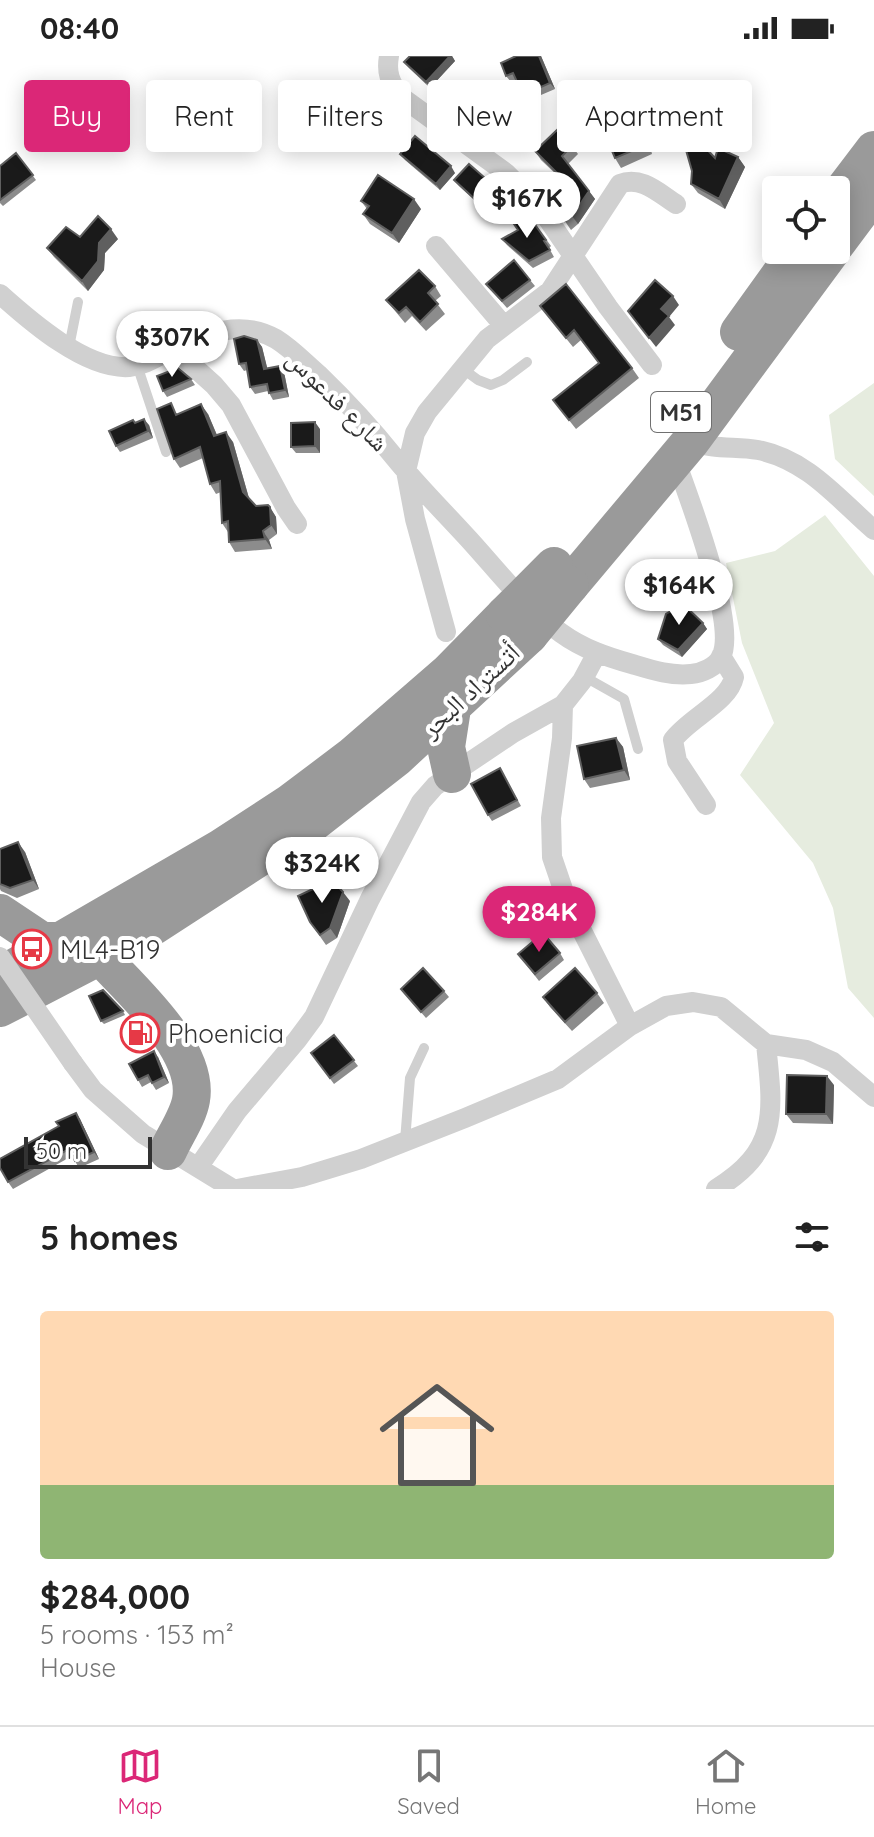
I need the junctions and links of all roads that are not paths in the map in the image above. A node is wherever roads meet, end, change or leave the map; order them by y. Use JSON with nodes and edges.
{"nodes":[{"id":1,"x":389,"y":56,"type":"edge"},
{"id":2,"x":874,"y":150,"type":"edge"},
{"id":3,"x":850,"y":182,"type":"edge"},
{"id":4,"x":874,"y":193,"type":"edge"},
{"id":5,"x":676,"y":204,"type":"dead end"},
{"id":6,"x":850,"y":225,"type":"edge"},
{"id":7,"x":436,"y":246,"type":"dead end"},
{"id":8,"x":572,"y":256,"type":"junction"},
{"id":9,"x":788,"y":264,"type":"edge"},
{"id":10,"x":822,"y":264,"type":"edge"},
{"id":11,"x":0,"y":294,"type":"edge"},
{"id":12,"x":78,"y":302,"type":"dead end"},
{"id":13,"x":504,"y":326,"type":"junction"},
{"id":14,"x":69,"y":347,"type":"junction"},
{"id":15,"x":174,"y":349,"type":"junction"},
{"id":16,"x":527,"y":362,"type":"dead end"},
{"id":17,"x":137,"y":365,"type":"junction"},
{"id":18,"x":652,"y":365,"type":"dead end"},
{"id":19,"x":463,"y":369,"type":"junction"},
{"id":20,"x":683,"y":450,"type":"junction"},
{"id":21,"x":166,"y":452,"type":"edge"},
{"id":22,"x":406,"y":471,"type":"junction"},
{"id":23,"x":297,"y":524,"type":"dead end"},
{"id":24,"x":874,"y":530,"type":"edge"},
{"id":25,"x":562,"y":576,"type":"junction"},
{"id":26,"x":510,"y":614,"type":"junction"},
{"id":27,"x":446,"y":632,"type":"junction"},
{"id":28,"x":597,"y":653,"type":"junction"},
{"id":29,"x":721,"y":656,"type":"junction"},
{"id":30,"x":585,"y":677,"type":"junction"},
{"id":31,"x":451,"y":690,"type":"junction"},
{"id":32,"x":563,"y":705,"type":"junction"},
{"id":33,"x":638,"y":749,"type":"dead end"},
{"id":34,"x":396,"y":758,"type":"junction"},
{"id":35,"x":452,"y":774,"type":"junction"},
{"id":36,"x":706,"y":805,"type":"dead end"},
{"id":37,"x":101,"y":957,"type":"junction"},
{"id":38,"x":4,"y":959,"type":"edge"},
{"id":39,"x":630,"y":1026,"type":"junction"},
{"id":40,"x":766,"y":1044,"type":"junction"},
{"id":41,"x":424,"y":1048,"type":"dead end"},
{"id":42,"x":874,"y":1097,"type":"edge"},
{"id":43,"x":405,"y":1141,"type":"junction"},
{"id":44,"x":183,"y":1158,"type":"junction"},
{"id":45,"x":235,"y":1189,"type":"edge"},
{"id":46,"x":716,"y":1189,"type":"edge"}],
"edges":[{"from":1,"to":8,"type":"street"},
{"from":2,"to":3,"type":"highway"},
{"from":4,"to":6,"type":"highway"},
{"from":5,"to":8,"type":"street","name":"شارع فدعوس"},
{"from":7,"to":13,"type":"street"},
{"from":8,"to":13,"type":"street","name":"شارع فدعوس"},
{"from":8,"to":18,"type":"street"},
{"from":9,"to":25,"type":"highway","name":"أتستراد البحر","number":"M51"},
{"from":10,"to":20,"type":"highway","name":"أتستراد البحر","number":"M51"},
{"from":11,"to":14,"type":"street","name":"شارع فدعوس"},
{"from":12,"to":14,"type":"lane"},
{"from":13,"to":19,"type":"street","name":"شارع فدعوس"},
{"from":14,"to":17,"type":"street","name":"شارع فدعوس"},
{"from":15,"to":17,"type":"street","name":"شارع فدعوس"},
{"from":15,"to":22,"type":"street","name":"شارع فدعوس"},
{"from":15,"to":23,"type":"street"},
{"from":16,"to":19,"type":"lane"},
{"from":17,"to":21,"type":"lane"},
{"from":19,"to":22,"type":"street","name":"شارع فدعوس"},
{"from":20,"to":24,"type":"street"},
{"from":20,"to":25,"type":"highway","name":"أتستراد البحر","number":"M51"},
{"from":20,"to":29,"type":"street"},
{"from":22,"to":26,"type":"street","name":"شارع فدعوس"},
{"from":22,"to":27,"type":"street","name":"شارع فدعوس"},
{"from":25,"to":26,"type":"highway","name":"أتستراد البحر","number":"M51","bridge":true},
{"from":26,"to":27,"type":"highway"},
{"from":26,"to":28,"type":"street","name":"شارع فدعوس"},
{"from":26,"to":31,"type":"highway","name":"أتستراد البحر","number":"M51"},
{"from":27,"to":31,"type":"highway"},
{"from":28,"to":29,"type":"street","name":"شارع فدعوس"},
{"from":28,"to":30,"type":"street"},
{"from":29,"to":36,"type":"street"},
{"from":30,"to":32,"type":"street"},
{"from":30,"to":33,"type":"lane"},
{"from":31,"to":34,"type":"highway","name":"أتستراد البحر","number":"M51"},
{"from":31,"to":35,"type":"highway"},
{"from":31,"to":38,"type":"highway","name":"أتستراد البحر","number":"M51"},
{"from":32,"to":35,"type":"street"},
{"from":32,"to":39,"type":"street"},
{"from":34,"to":35,"type":"highway"},
{"from":34,"to":37,"type":"highway","name":"أتستراد البحر","number":"M51"},
{"from":35,"to":44,"type":"street"},
{"from":37,"to":38,"type":"highway","name":"أتستراد البحر","number":"M51"},
{"from":37,"to":44,"type":"highway"},
{"from":38,"to":44,"type":"street","bridge":true},
{"from":39,"to":40,"type":"street"},
{"from":39,"to":43,"type":"street"},
{"from":40,"to":42,"type":"street"},
{"from":40,"to":46,"type":"street"},
{"from":41,"to":43,"type":"lane"},
{"from":43,"to":45,"type":"street"},
{"from":44,"to":45,"type":"street"}]}
